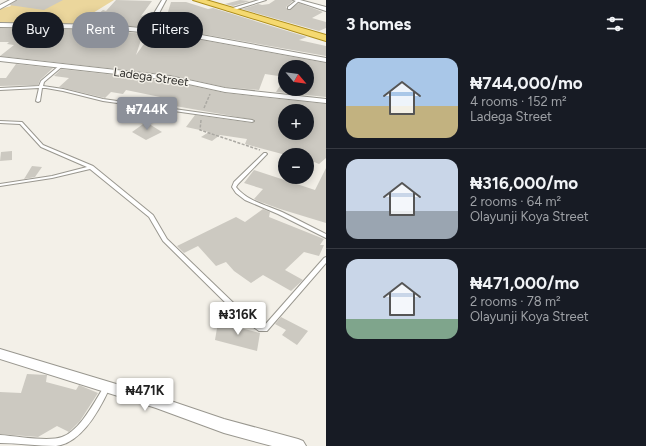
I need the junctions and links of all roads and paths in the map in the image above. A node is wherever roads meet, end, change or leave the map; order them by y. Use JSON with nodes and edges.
{"nodes":[{"id":1,"x":14,"y":0,"type":"edge"},
{"id":2,"x":164,"y":0,"type":"edge"},
{"id":3,"x":197,"y":0,"type":"edge"},
{"id":4,"x":264,"y":0,"type":"edge"},
{"id":5,"x":296,"y":0,"type":"edge"},
{"id":6,"x":0,"y":7,"type":"edge"},
{"id":7,"x":290,"y":8,"type":"dead end"},
{"id":8,"x":326,"y":9,"type":"edge"},
{"id":9,"x":229,"y":10,"type":"junction"},
{"id":10,"x":157,"y":12,"type":"edge"},
{"id":11,"x":0,"y":25,"type":"edge"},
{"id":12,"x":137,"y":29,"type":"edge"},
{"id":13,"x":203,"y":38,"type":"edge"},
{"id":14,"x":326,"y":39,"type":"edge"},
{"id":15,"x":0,"y":59,"type":"edge"},
{"id":16,"x":326,"y":60,"type":"edge"},
{"id":17,"x":62,"y":65,"type":"junction"},
{"id":18,"x":40,"y":87,"type":"junction"},
{"id":19,"x":0,"y":89,"type":"edge"},
{"id":20,"x":38,"y":101,"type":"dead end"},
{"id":21,"x":326,"y":101,"type":"edge"},
{"id":22,"x":252,"y":121,"type":"dead end"},
{"id":23,"x":0,"y":122,"type":"edge"},
{"id":24,"x":200,"y":130,"type":"dead end"},
{"id":25,"x":265,"y":154,"type":"joint"},
{"id":26,"x":91,"y":167,"type":"junction"},
{"id":27,"x":0,"y":185,"type":"edge"},
{"id":28,"x":326,"y":236,"type":"edge"},
{"id":29,"x":326,"y":261,"type":"edge"},
{"id":30,"x":0,"y":354,"type":"edge"},
{"id":31,"x":107,"y":386,"type":"junction"},
{"id":32,"x":0,"y":439,"type":"edge"},
{"id":33,"x":298,"y":446,"type":"edge"}],
"edges":[{"from":1,"to":6,"type":"street"},
{"from":2,"to":10,"type":"street"},
{"from":3,"to":9,"type":"main road"},
{"from":4,"to":9,"type":"street"},
{"from":5,"to":7,"type":"lane"},
{"from":5,"to":8,"type":"street"},
{"from":9,"to":14,"type":"main road"},
{"from":11,"to":12,"type":"street"},
{"from":13,"to":16,"type":"street"},
{"from":15,"to":17,"type":"street","name":"Ladega Street"},
{"from":17,"to":18,"type":"lane"},
{"from":17,"to":21,"type":"street","name":"Ladega Street"},
{"from":18,"to":19,"type":"lane"},
{"from":18,"to":20,"type":"lane"},
{"from":18,"to":22,"type":"lane"},
{"from":23,"to":26,"type":"lane"},
{"from":24,"to":25,"type":"path"},
{"from":25,"to":28,"type":"lane"},
{"from":26,"to":27,"type":"lane"},
{"from":26,"to":29,"type":"lane"},
{"from":30,"to":31,"type":"street"},
{"from":31,"to":32,"type":"lane"},
{"from":31,"to":33,"type":"street"}]}
